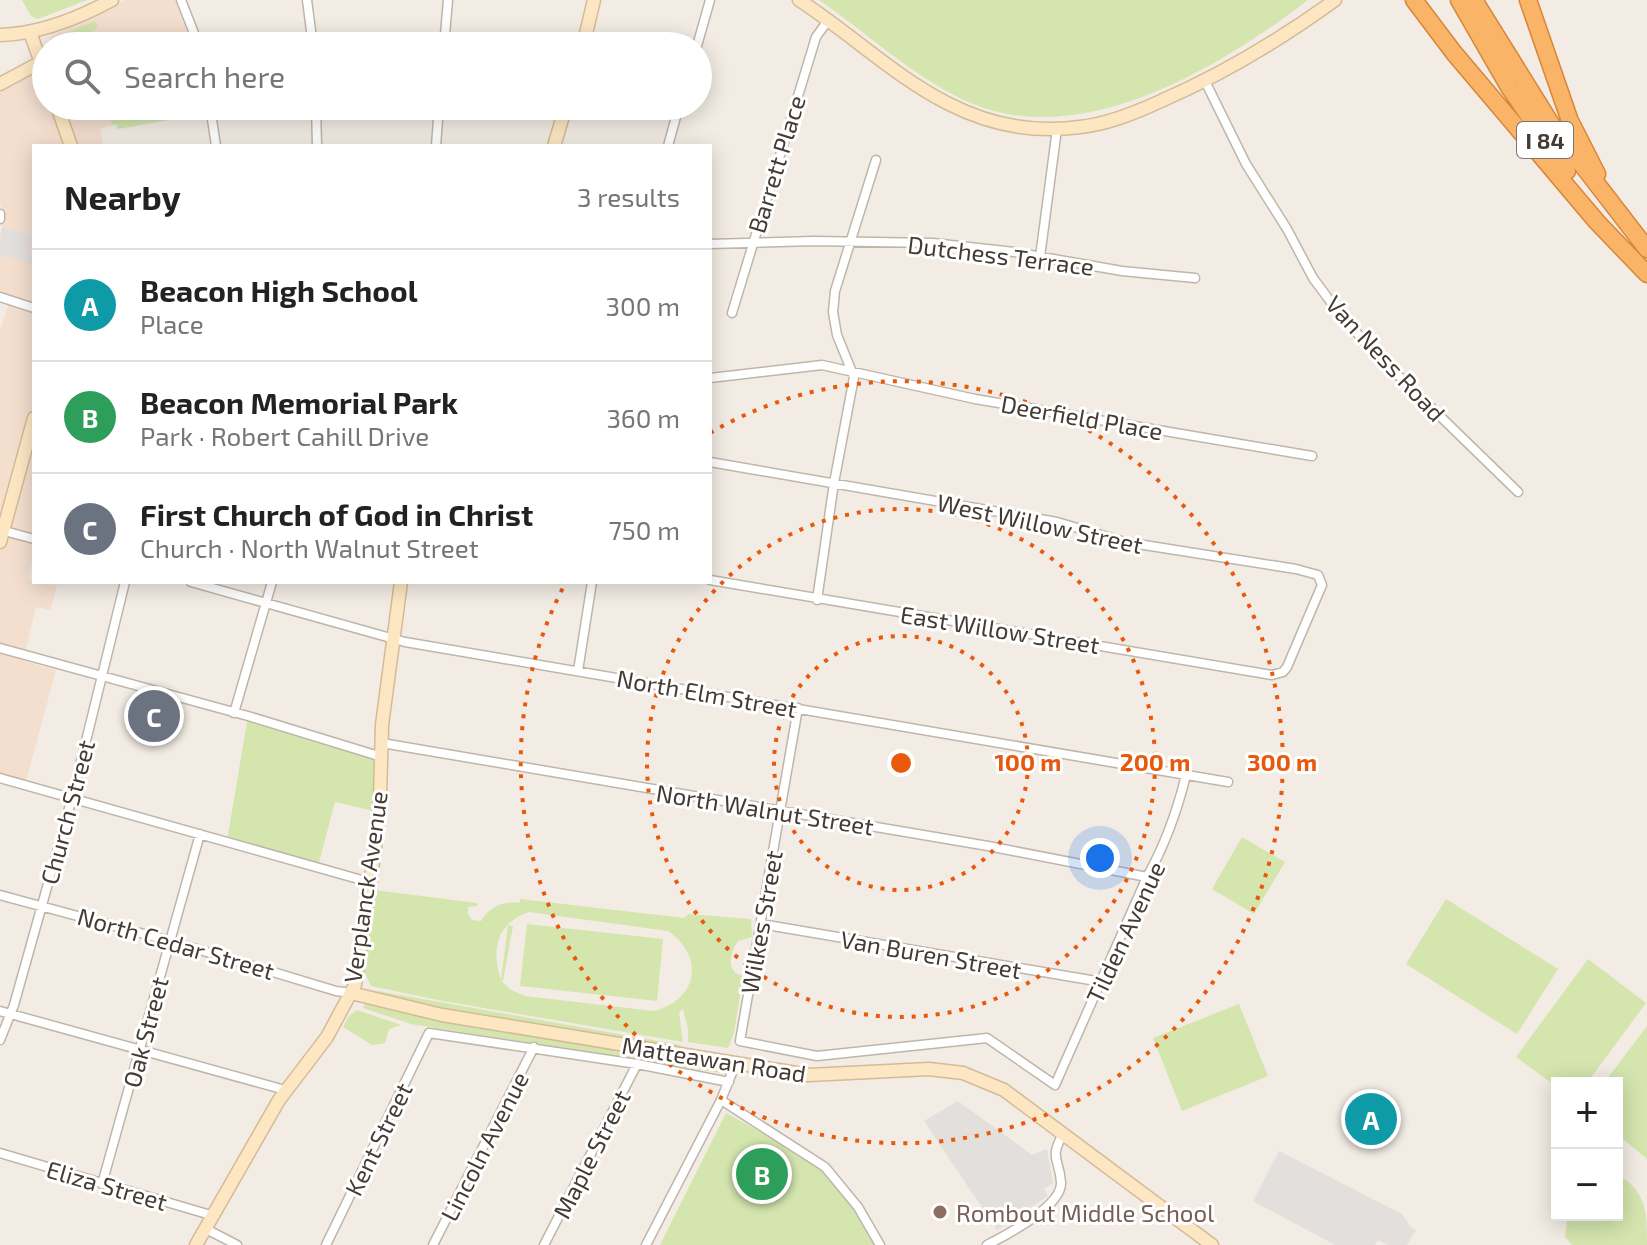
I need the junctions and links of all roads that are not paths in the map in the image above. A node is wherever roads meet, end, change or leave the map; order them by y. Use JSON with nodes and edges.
{"nodes":[{"id":1,"x":112,"y":0,"type":"edge"},
{"id":2,"x":181,"y":0,"type":"edge"},
{"id":3,"x":307,"y":0,"type":"edge"},
{"id":4,"x":448,"y":0,"type":"edge"},
{"id":5,"x":594,"y":0,"type":"edge"},
{"id":6,"x":710,"y":0,"type":"edge"},
{"id":7,"x":799,"y":0,"type":"edge"},
{"id":8,"x":1335,"y":0,"type":"edge"},
{"id":9,"x":1414,"y":0,"type":"edge"},
{"id":10,"x":1459,"y":0,"type":"edge"},
{"id":11,"x":1474,"y":0,"type":"edge"},
{"id":12,"x":1528,"y":0,"type":"edge"},
{"id":13,"x":829,"y":19,"type":"junction"},
{"id":14,"x":30,"y":32,"type":"junction"},
{"id":15,"x":195,"y":32,"type":"edge"},
{"id":16,"x":311,"y":32,"type":"edge"},
{"id":17,"x":445,"y":32,"type":"edge"},
{"id":18,"x":586,"y":32,"type":"edge"},
{"id":19,"x":701,"y":32,"type":"edge"},
{"id":20,"x":0,"y":35,"type":"edge"},
{"id":21,"x":32,"y":37,"type":"edge"},
{"id":22,"x":32,"y":67,"type":"edge"},
{"id":23,"x":1205,"y":81,"type":"junction"},
{"id":24,"x":0,"y":84,"type":"edge"},
{"id":25,"x":62,"y":120,"type":"edge"},
{"id":26,"x":212,"y":120,"type":"edge"},
{"id":27,"x":316,"y":120,"type":"edge"},
{"id":28,"x":438,"y":120,"type":"edge"},
{"id":29,"x":562,"y":120,"type":"edge"},
{"id":30,"x":675,"y":120,"type":"edge"},
{"id":31,"x":1057,"y":129,"type":"junction"},
{"id":32,"x":70,"y":144,"type":"edge"},
{"id":33,"x":216,"y":144,"type":"edge"},
{"id":34,"x":317,"y":144,"type":"edge"},
{"id":35,"x":436,"y":144,"type":"edge"},
{"id":36,"x":555,"y":144,"type":"edge"},
{"id":37,"x":669,"y":144,"type":"edge"},
{"id":38,"x":876,"y":160,"type":"dead end"},
{"id":39,"x":849,"y":242,"type":"junction"},
{"id":40,"x":712,"y":244,"type":"edge"},
{"id":41,"x":752,"y":244,"type":"junction"},
{"id":42,"x":1647,"y":249,"type":"edge"},
{"id":43,"x":1040,"y":257,"type":"junction"},
{"id":44,"x":1647,"y":272,"type":"edge"},
{"id":45,"x":1195,"y":278,"type":"dead end"},
{"id":46,"x":0,"y":297,"type":"edge"},
{"id":47,"x":32,"y":307,"type":"edge"},
{"id":48,"x":732,"y":313,"type":"dead end"},
{"id":49,"x":853,"y":370,"type":"junction"},
{"id":50,"x":712,"y":378,"type":"edge"},
{"id":51,"x":31,"y":443,"type":"edge"},
{"id":52,"x":1312,"y":456,"type":"dead end"},
{"id":53,"x":712,"y":462,"type":"edge"},
{"id":54,"x":834,"y":483,"type":"junction"},
{"id":55,"x":1518,"y":492,"type":"dead end"},
{"id":56,"x":1,"y":534,"type":"edge"},
{"id":57,"x":32,"y":539,"type":"edge"},
{"id":58,"x":712,"y":580,"type":"edge"},
{"id":59,"x":125,"y":584,"type":"edge"},
{"id":60,"x":198,"y":584,"type":"edge"},
{"id":61,"x":271,"y":584,"type":"edge"},
{"id":62,"x":401,"y":584,"type":"edge"},
{"id":63,"x":592,"y":584,"type":"edge"},
{"id":64,"x":817,"y":600,"type":"junction"},
{"id":65,"x":266,"y":603,"type":"junction"},
{"id":66,"x":393,"y":639,"type":"junction"},
{"id":67,"x":0,"y":648,"type":"edge"},
{"id":68,"x":1287,"y":667,"type":"joint"},
{"id":69,"x":578,"y":671,"type":"junction"},
{"id":70,"x":103,"y":676,"type":"junction"},
{"id":71,"x":798,"y":708,"type":"junction"},
{"id":72,"x":234,"y":713,"type":"junction"},
{"id":73,"x":382,"y":743,"type":"junction"},
{"id":74,"x":382,"y":757,"type":"junction"},
{"id":75,"x":1186,"y":775,"type":"junction"},
{"id":76,"x":0,"y":778,"type":"edge"},
{"id":77,"x":1228,"y":782,"type":"dead end"},
{"id":78,"x":72,"y":798,"type":"junction"},
{"id":79,"x":780,"y":811,"type":"junction"},
{"id":80,"x":200,"y":834,"type":"junction"},
{"id":81,"x":1147,"y":877,"type":"junction"},
{"id":82,"x":369,"y":882,"type":"junction"},
{"id":83,"x":0,"y":895,"type":"edge"},
{"id":84,"x":41,"y":905,"type":"junction"},
{"id":85,"x":761,"y":924,"type":"junction"},
{"id":86,"x":170,"y":941,"type":"junction"},
{"id":87,"x":1102,"y":982,"type":"junction"},
{"id":88,"x":351,"y":993,"type":"junction"},
{"id":89,"x":0,"y":1011,"type":"edge"},
{"id":90,"x":10,"y":1014,"type":"junction"},
{"id":91,"x":0,"y":1040,"type":"edge"},
{"id":92,"x":534,"y":1047,"type":"junction"},
{"id":93,"x":140,"y":1049,"type":"junction"},
{"id":94,"x":736,"y":1063,"type":"junction"},
{"id":95,"x":637,"y":1064,"type":"junction"},
{"id":96,"x":729,"y":1082,"type":"junction"},
{"id":97,"x":1055,"y":1085,"type":"joint"},
{"id":98,"x":285,"y":1090,"type":"junction"},
{"id":99,"x":721,"y":1100,"type":"junction"},
{"id":100,"x":1063,"y":1134,"type":"junction"},
{"id":101,"x":0,"y":1153,"type":"edge"},
{"id":102,"x":102,"y":1184,"type":"junction"},
{"id":103,"x":214,"y":1216,"type":"junction"},
{"id":104,"x":206,"y":1229,"type":"junction"},
{"id":105,"x":196,"y":1245,"type":"edge"},
{"id":106,"x":237,"y":1245,"type":"edge"},
{"id":107,"x":326,"y":1245,"type":"edge"},
{"id":108,"x":433,"y":1245,"type":"edge"},
{"id":109,"x":544,"y":1245,"type":"edge"},
{"id":110,"x":646,"y":1245,"type":"edge"},
{"id":111,"x":880,"y":1245,"type":"edge"},
{"id":112,"x":987,"y":1245,"type":"edge"},
{"id":113,"x":1212,"y":1245,"type":"edge"}],
"edges":[{"from":1,"to":14,"type":"street"},
{"from":2,"to":15,"type":"street"},
{"from":3,"to":16,"type":"street"},
{"from":4,"to":17,"type":"street"},
{"from":5,"to":18,"type":"street"},
{"from":6,"to":19,"type":"street"},
{"from":7,"to":13,"type":"street"},
{"from":8,"to":23,"type":"street"},
{"from":9,"to":44,"type":"highway"},
{"from":10,"to":44,"type":"highway","number":"I 84"},
{"from":11,"to":42,"type":"highway","number":"I 84"},
{"from":12,"to":42,"type":"highway"},
{"from":13,"to":31,"type":"street"},
{"from":13,"to":41,"type":"street","name":"Barrett Place"},
{"from":14,"to":20,"type":"street"},
{"from":14,"to":21,"type":"street"},
{"from":22,"to":24,"type":"street"},
{"from":23,"to":31,"type":"street"},
{"from":23,"to":55,"type":"street","name":"Van Ness Road"},
{"from":25,"to":32,"type":"street"},
{"from":26,"to":33,"type":"street"},
{"from":27,"to":34,"type":"street"},
{"from":28,"to":35,"type":"street"},
{"from":29,"to":36,"type":"street"},
{"from":30,"to":37,"type":"street"},
{"from":31,"to":43,"type":"street"},
{"from":38,"to":39,"type":"street"},
{"from":39,"to":41,"type":"street","name":"Dutchess Terrace"},
{"from":39,"to":43,"type":"street","name":"Dutchess Terrace"},
{"from":39,"to":49,"type":"street"},
{"from":40,"to":41,"type":"street","name":"Dutchess Terrace"},
{"from":41,"to":48,"type":"street","name":"Barrett Place"},
{"from":43,"to":45,"type":"street","name":"Dutchess Terrace"},
{"from":46,"to":47,"type":"street"},
{"from":49,"to":50,"type":"street","name":"Deerfield Place"},
{"from":49,"to":52,"type":"street","name":"Deerfield Place"},
{"from":49,"to":54,"type":"street"},
{"from":51,"to":56,"type":"street"},
{"from":53,"to":54,"type":"street","name":"West Willow Street"},
{"from":54,"to":64,"type":"street"},
{"from":54,"to":68,"type":"street","name":"West Willow Street"},
{"from":56,"to":57,"type":"street"},
{"from":58,"to":64,"type":"street","name":"East Willow Street"},
{"from":59,"to":70,"type":"street","name":"Church Street"},
{"from":60,"to":65,"type":"street","name":"North Elm Street"},
{"from":61,"to":65,"type":"street"},
{"from":62,"to":66,"type":"street","name":"Verplanck Avenue"},
{"from":63,"to":69,"type":"street"},
{"from":64,"to":68,"type":"street","name":"East Willow Street"},
{"from":65,"to":66,"type":"street","name":"North Elm Street"},
{"from":65,"to":72,"type":"street"},
{"from":66,"to":69,"type":"street","name":"North Elm Street"},
{"from":66,"to":73,"type":"street","name":"Verplanck Avenue"},
{"from":67,"to":70,"type":"street"},
{"from":69,"to":71,"type":"street","name":"North Elm Street"},
{"from":70,"to":72,"type":"street"},
{"from":70,"to":78,"type":"street","name":"Church Street"},
{"from":71,"to":75,"type":"street","name":"North Elm Street"},
{"from":71,"to":79,"type":"street","name":"Wilkes Street"},
{"from":72,"to":74,"type":"street"},
{"from":73,"to":74,"type":"street","name":"Verplanck Avenue"},
{"from":73,"to":79,"type":"street","name":"North Walnut Street"},
{"from":74,"to":82,"type":"street","name":"Verplanck Avenue"},
{"from":75,"to":77,"type":"street","name":"North Elm Street"},
{"from":75,"to":81,"type":"street","name":"Tilden Avenue"},
{"from":76,"to":78,"type":"street"},
{"from":78,"to":80,"type":"street"},
{"from":78,"to":84,"type":"street","name":"Church Street"},
{"from":79,"to":81,"type":"street","name":"North Walnut Street"},
{"from":79,"to":85,"type":"street","name":"Wilkes Street"},
{"from":80,"to":82,"type":"street"},
{"from":80,"to":86,"type":"street","name":"Oak Street"},
{"from":81,"to":87,"type":"street","name":"Tilden Avenue"},
{"from":82,"to":88,"type":"street","name":"Verplanck Avenue"},
{"from":83,"to":84,"type":"street","name":"North Cedar Street"},
{"from":84,"to":86,"type":"street","name":"North Cedar Street"},
{"from":84,"to":90,"type":"street","name":"Church Street"},
{"from":85,"to":87,"type":"street","name":"Van Buren Street"},
{"from":85,"to":97,"type":"street","name":"Wilkes Street"},
{"from":86,"to":88,"type":"street","name":"North Cedar Street"},
{"from":86,"to":93,"type":"street","name":"Oak Street"},
{"from":87,"to":97,"type":"street","name":"Tilden Avenue"},
{"from":88,"to":94,"type":"street","name":"Matteawan Road"},
{"from":88,"to":98,"type":"street","name":"Verplanck Avenue"},
{"from":89,"to":90,"type":"street"},
{"from":90,"to":91,"type":"street","name":"Church Street"},
{"from":90,"to":93,"type":"street"},
{"from":92,"to":95,"type":"street"},
{"from":92,"to":107,"type":"street","name":"Kent Street"},
{"from":92,"to":108,"type":"street","name":"Lincoln Avenue"},
{"from":93,"to":98,"type":"street"},
{"from":93,"to":102,"type":"street","name":"Oak Street"},
{"from":94,"to":96,"type":"street"},
{"from":94,"to":100,"type":"street","name":"Matteawan Road"},
{"from":95,"to":96,"type":"street"},
{"from":95,"to":109,"type":"street","name":"Maple Street"},
{"from":96,"to":99,"type":"street"},
{"from":98,"to":103,"type":"street","name":"Verplanck Avenue"},
{"from":99,"to":110,"type":"street"},
{"from":99,"to":111,"type":"street"},
{"from":100,"to":112,"type":"street"},
{"from":100,"to":113,"type":"street","name":"Matteawan Road"},
{"from":101,"to":102,"type":"street","name":"Eliza Street"},
{"from":102,"to":103,"type":"street","name":"Eliza Street"},
{"from":103,"to":104,"type":"street","name":"Verplanck Avenue"},
{"from":104,"to":105,"type":"street","name":"Verplanck Avenue"},
{"from":104,"to":106,"type":"street"}]}
